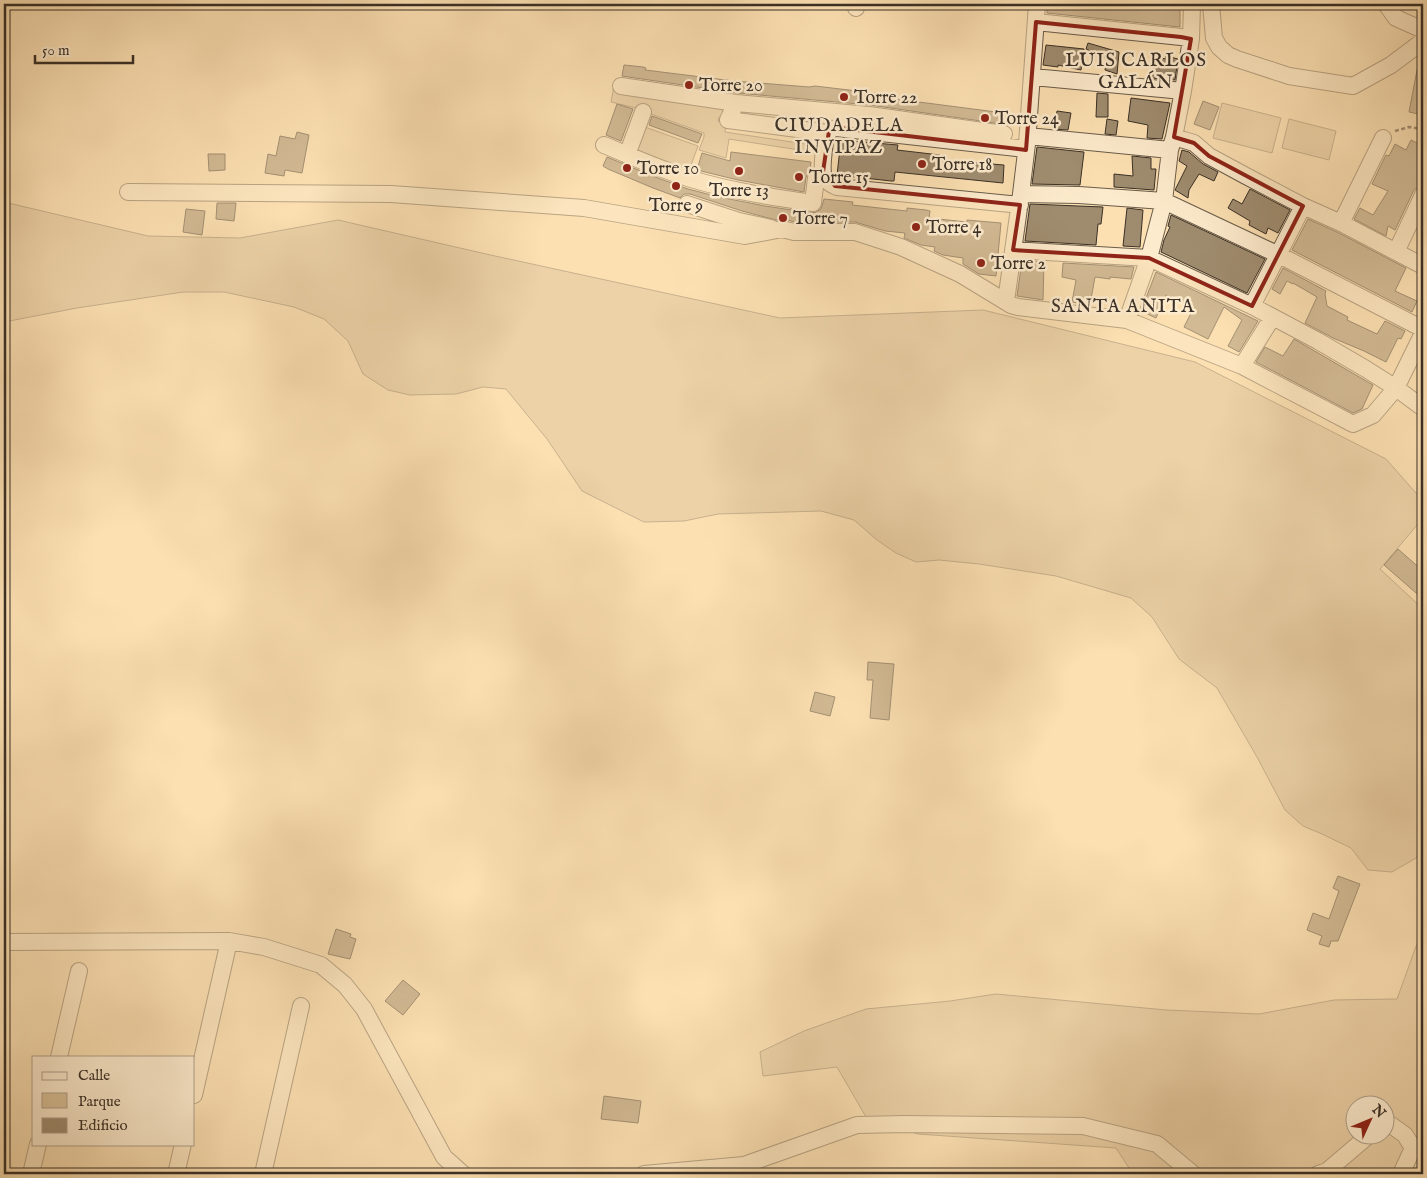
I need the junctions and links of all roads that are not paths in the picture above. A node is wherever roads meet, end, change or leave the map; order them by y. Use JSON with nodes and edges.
{"nodes":[{"id":1,"x":1037,"y":4,"type":"edge"},
{"id":2,"x":1192,"y":4,"type":"edge"},
{"id":3,"x":1211,"y":4,"type":"edge"},
{"id":4,"x":1386,"y":4,"type":"edge"},
{"id":5,"x":1036,"y":22,"type":"junction"},
{"id":6,"x":1423,"y":30,"type":"edge"},
{"id":7,"x":1191,"y":39,"type":"junction"},
{"id":8,"x":1423,"y":41,"type":"edge"},
{"id":9,"x":1032,"y":77,"type":"junction"},
{"id":10,"x":621,"y":86,"type":"dead end"},
{"id":11,"x":1183,"y":90,"type":"junction"},
{"id":12,"x":728,"y":102,"type":"junction"},
{"id":13,"x":643,"y":112,"type":"dead end"},
{"id":14,"x":828,"y":132,"type":"junction"},
{"id":15,"x":1004,"y":134,"type":"dead end"},
{"id":16,"x":1383,"y":138,"type":"road end"},
{"id":17,"x":1027,"y":143,"type":"junction"},
{"id":18,"x":1172,"y":144,"type":"junction"},
{"id":19,"x":604,"y":145,"type":"dead end"},
{"id":20,"x":627,"y":155,"type":"junction"},
{"id":21,"x":828,"y":181,"type":"junction"},
{"id":22,"x":128,"y":192,"type":"dead end"},
{"id":23,"x":1423,"y":195,"type":"edge"},
{"id":24,"x":1020,"y":200,"type":"junction"},
{"id":25,"x":1164,"y":201,"type":"junction"},
{"id":26,"x":686,"y":204,"type":"dead end"},
{"id":27,"x":1302,"y":206,"type":"junction"},
{"id":28,"x":1341,"y":223,"type":"junction"},
{"id":29,"x":782,"y":229,"type":"junction"},
{"id":30,"x":1013,"y":250,"type":"junction"},
{"id":31,"x":1396,"y":252,"type":"junction"},
{"id":32,"x":1279,"y":255,"type":"junction"},
{"id":33,"x":1149,"y":258,"type":"junction"},
{"id":34,"x":1423,"y":266,"type":"edge"},
{"id":35,"x":1006,"y":301,"type":"junction"},
{"id":36,"x":1252,"y":306,"type":"junction"},
{"id":37,"x":1272,"y":318,"type":"junction"},
{"id":38,"x":1127,"y":320,"type":"junction"},
{"id":39,"x":1423,"y":329,"type":"edge"},
{"id":40,"x":1423,"y":333,"type":"edge"},
{"id":41,"x":1242,"y":366,"type":"junction"},
{"id":42,"x":1396,"y":388,"type":"junction"},
{"id":43,"x":1423,"y":408,"type":"edge"},
{"id":44,"x":229,"y":941,"type":"junction"},
{"id":45,"x":4,"y":942,"type":"edge"},
{"id":46,"x":79,"y":971,"type":"dead end"},
{"id":47,"x":301,"y":1006,"type":"dead end"},
{"id":48,"x":59,"y":1056,"type":"edge"},
{"id":49,"x":195,"y":1091,"type":"edge"},
{"id":50,"x":1394,"y":1127,"type":"edge"},
{"id":51,"x":38,"y":1146,"type":"edge"},
{"id":52,"x":183,"y":1146,"type":"edge"},
{"id":53,"x":1356,"y":1146,"type":"edge"},
{"id":54,"x":31,"y":1174,"type":"edge"},
{"id":55,"x":176,"y":1174,"type":"edge"},
{"id":56,"x":263,"y":1174,"type":"edge"},
{"id":57,"x":463,"y":1174,"type":"edge"},
{"id":58,"x":644,"y":1174,"type":"edge"},
{"id":59,"x":1193,"y":1174,"type":"edge"},
{"id":60,"x":1318,"y":1174,"type":"edge"},
{"id":61,"x":1401,"y":1174,"type":"edge"}],
"edges":[{"from":1,"to":5,"type":"street"},
{"from":2,"to":7,"type":"street"},
{"from":3,"to":8,"type":"street"},
{"from":4,"to":6,"type":"street"},
{"from":5,"to":7,"type":"street"},
{"from":5,"to":9,"type":"street"},
{"from":7,"to":11,"type":"street"},
{"from":9,"to":11,"type":"street"},
{"from":9,"to":17,"type":"street"},
{"from":10,"to":12,"type":"street"},
{"from":11,"to":18,"type":"street"},
{"from":12,"to":14,"type":"street"},
{"from":12,"to":15,"type":"street"},
{"from":13,"to":20,"type":"street"},
{"from":14,"to":17,"type":"street"},
{"from":14,"to":21,"type":"street"},
{"from":16,"to":28,"type":"street"},
{"from":17,"to":18,"type":"street"},
{"from":17,"to":24,"type":"street"},
{"from":18,"to":25,"type":"street"},
{"from":18,"to":27,"type":"street"},
{"from":19,"to":20,"type":"street"},
{"from":20,"to":21,"type":"street"},
{"from":21,"to":24,"type":"street"},
{"from":22,"to":29,"type":"street"},
{"from":23,"to":31,"type":"street"},
{"from":24,"to":25,"type":"street"},
{"from":24,"to":30,"type":"street"},
{"from":25,"to":32,"type":"street"},
{"from":25,"to":33,"type":"street"},
{"from":26,"to":29,"type":"street"},
{"from":27,"to":28,"type":"street"},
{"from":27,"to":32,"type":"street"},
{"from":28,"to":31,"type":"street"},
{"from":29,"to":35,"type":"street"},
{"from":30,"to":33,"type":"street"},
{"from":30,"to":35,"type":"street"},
{"from":31,"to":34,"type":"street"},
{"from":32,"to":36,"type":"street"},
{"from":32,"to":39,"type":"street"},
{"from":33,"to":36,"type":"street"},
{"from":33,"to":38,"type":"street"},
{"from":35,"to":38,"type":"street"},
{"from":36,"to":37,"type":"street"},
{"from":37,"to":41,"type":"street"},
{"from":37,"to":42,"type":"street"},
{"from":38,"to":41,"type":"street"},
{"from":40,"to":42,"type":"street"},
{"from":41,"to":42,"type":"street"},
{"from":42,"to":43,"type":"street"},
{"from":44,"to":45,"type":"street"},
{"from":44,"to":49,"type":"street"},
{"from":44,"to":57,"type":"street"},
{"from":46,"to":48,"type":"street"},
{"from":47,"to":56,"type":"street"},
{"from":50,"to":61,"type":"street"},
{"from":51,"to":54,"type":"street"},
{"from":52,"to":55,"type":"street"},
{"from":53,"to":60,"type":"street"},
{"from":58,"to":59,"type":"street"}]}
